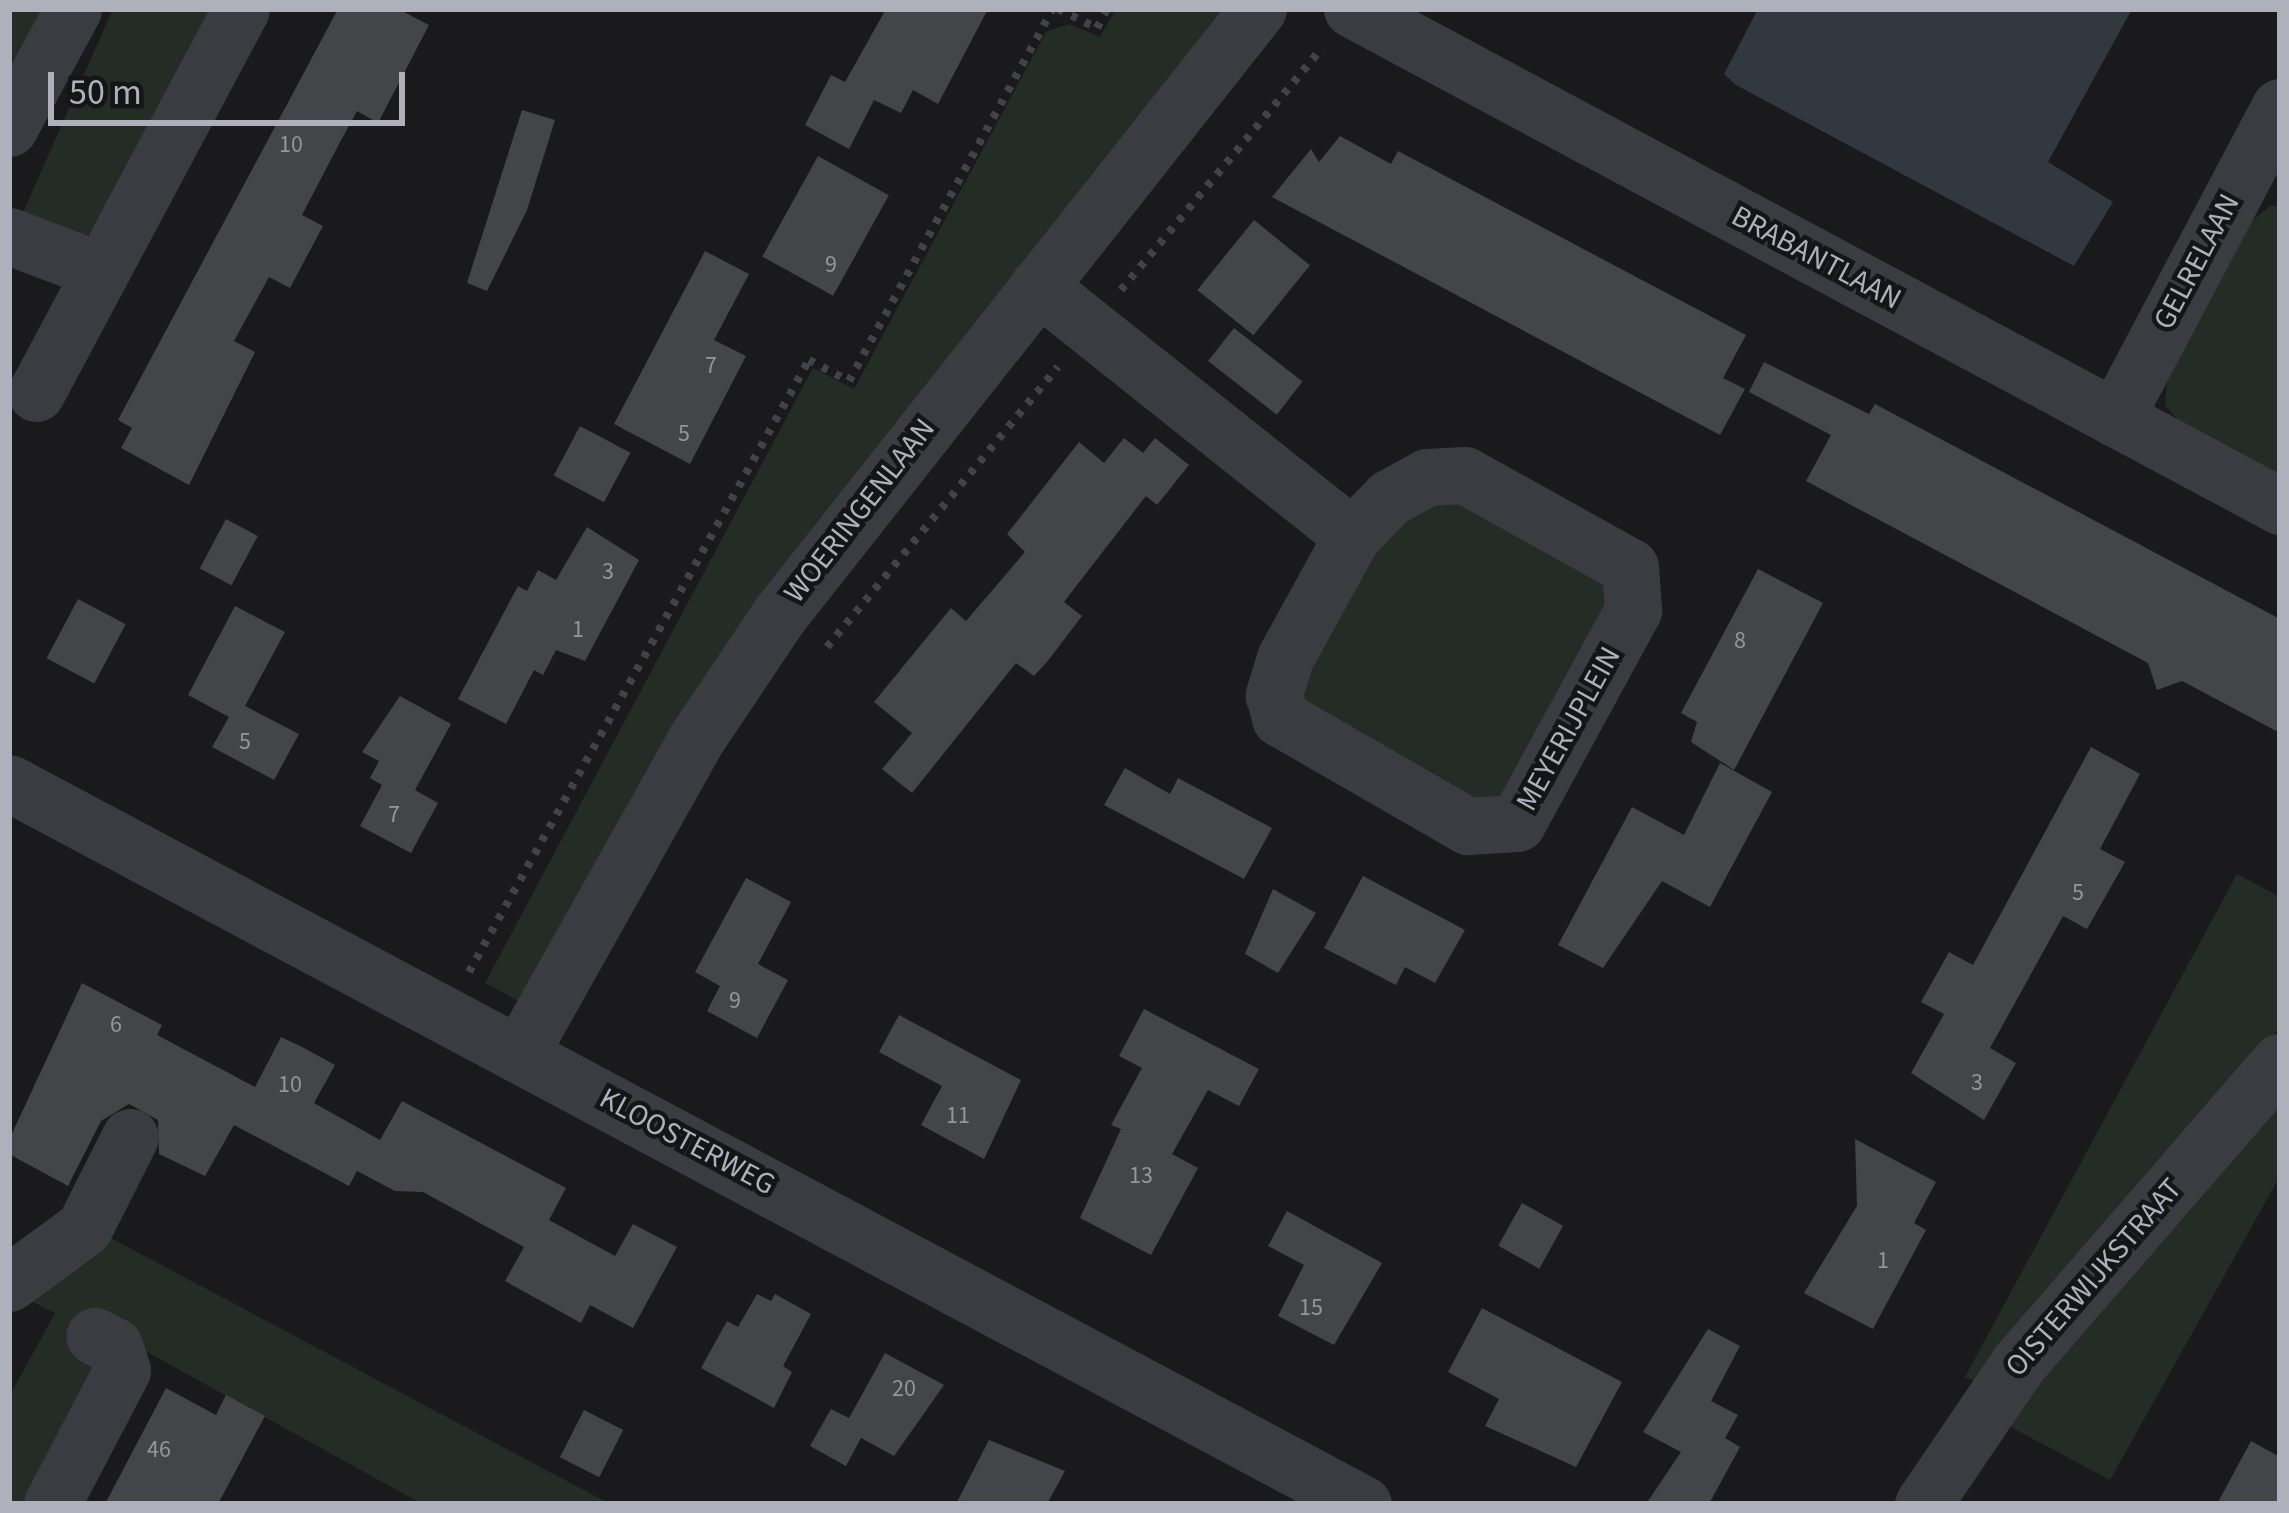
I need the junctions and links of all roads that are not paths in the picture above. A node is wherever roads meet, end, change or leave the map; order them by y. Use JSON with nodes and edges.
{"nodes":[{"id":1,"x":73,"y":9,"type":"edge"},
{"id":2,"x":241,"y":9,"type":"edge"},
{"id":3,"x":1258,"y":9,"type":"edge"},
{"id":4,"x":1353,"y":10,"type":"edge"},
{"id":5,"x":9,"y":128,"type":"edge"},
{"id":6,"x":2272,"y":140,"type":"edge"},
{"id":7,"x":9,"y":236,"type":"edge"},
{"id":8,"x":101,"y":271,"type":"junction"},
{"id":9,"x":1038,"y":286,"type":"junction"},
{"id":10,"x":36,"y":393,"type":"dead end"},
{"id":11,"x":2115,"y":418,"type":"junction"},
{"id":12,"x":2280,"y":506,"type":"edge"},
{"id":13,"x":1352,"y":536,"type":"junction"},
{"id":14,"x":9,"y":783,"type":"edge"},
{"id":15,"x":520,"y":1053,"type":"junction"},
{"id":16,"x":2280,"y":1062,"type":"edge"},
{"id":17,"x":130,"y":1137,"type":"dead end"},
{"id":18,"x":11,"y":1273,"type":"edge"},
{"id":19,"x":94,"y":1336,"type":"dead end"},
{"id":20,"x":52,"y":1504,"type":"edge"},
{"id":21,"x":1364,"y":1504,"type":"edge"},
{"id":22,"x":1923,"y":1504,"type":"edge"}],
"edges":[{"from":1,"to":5,"type":"street"},
{"from":2,"to":8,"type":"street"},
{"from":3,"to":9,"type":"street","name":"WOERINGENLAAN"},
{"from":4,"to":11,"type":"street","name":"BRABANTLAAN"},
{"from":6,"to":11,"type":"street","name":"GELRELAAN"},
{"from":7,"to":8,"type":"street"},
{"from":8,"to":10,"type":"street"},
{"from":9,"to":13,"type":"street"},
{"from":9,"to":15,"type":"street","name":"WOERINGENLAAN"},
{"from":11,"to":12,"type":"street","name":"BRABANTLAAN"},
{"from":13,"to":13,"type":"street","name":"MEYERIJPLEIN"},
{"from":14,"to":15,"type":"street","name":"KLOOSTERWEG"},
{"from":15,"to":21,"type":"street","name":"KLOOSTERWEG"},
{"from":16,"to":22,"type":"street","name":"OISTERWIJKSTRAAT"},
{"from":17,"to":18,"type":"street"},
{"from":19,"to":20,"type":"street"}]}
